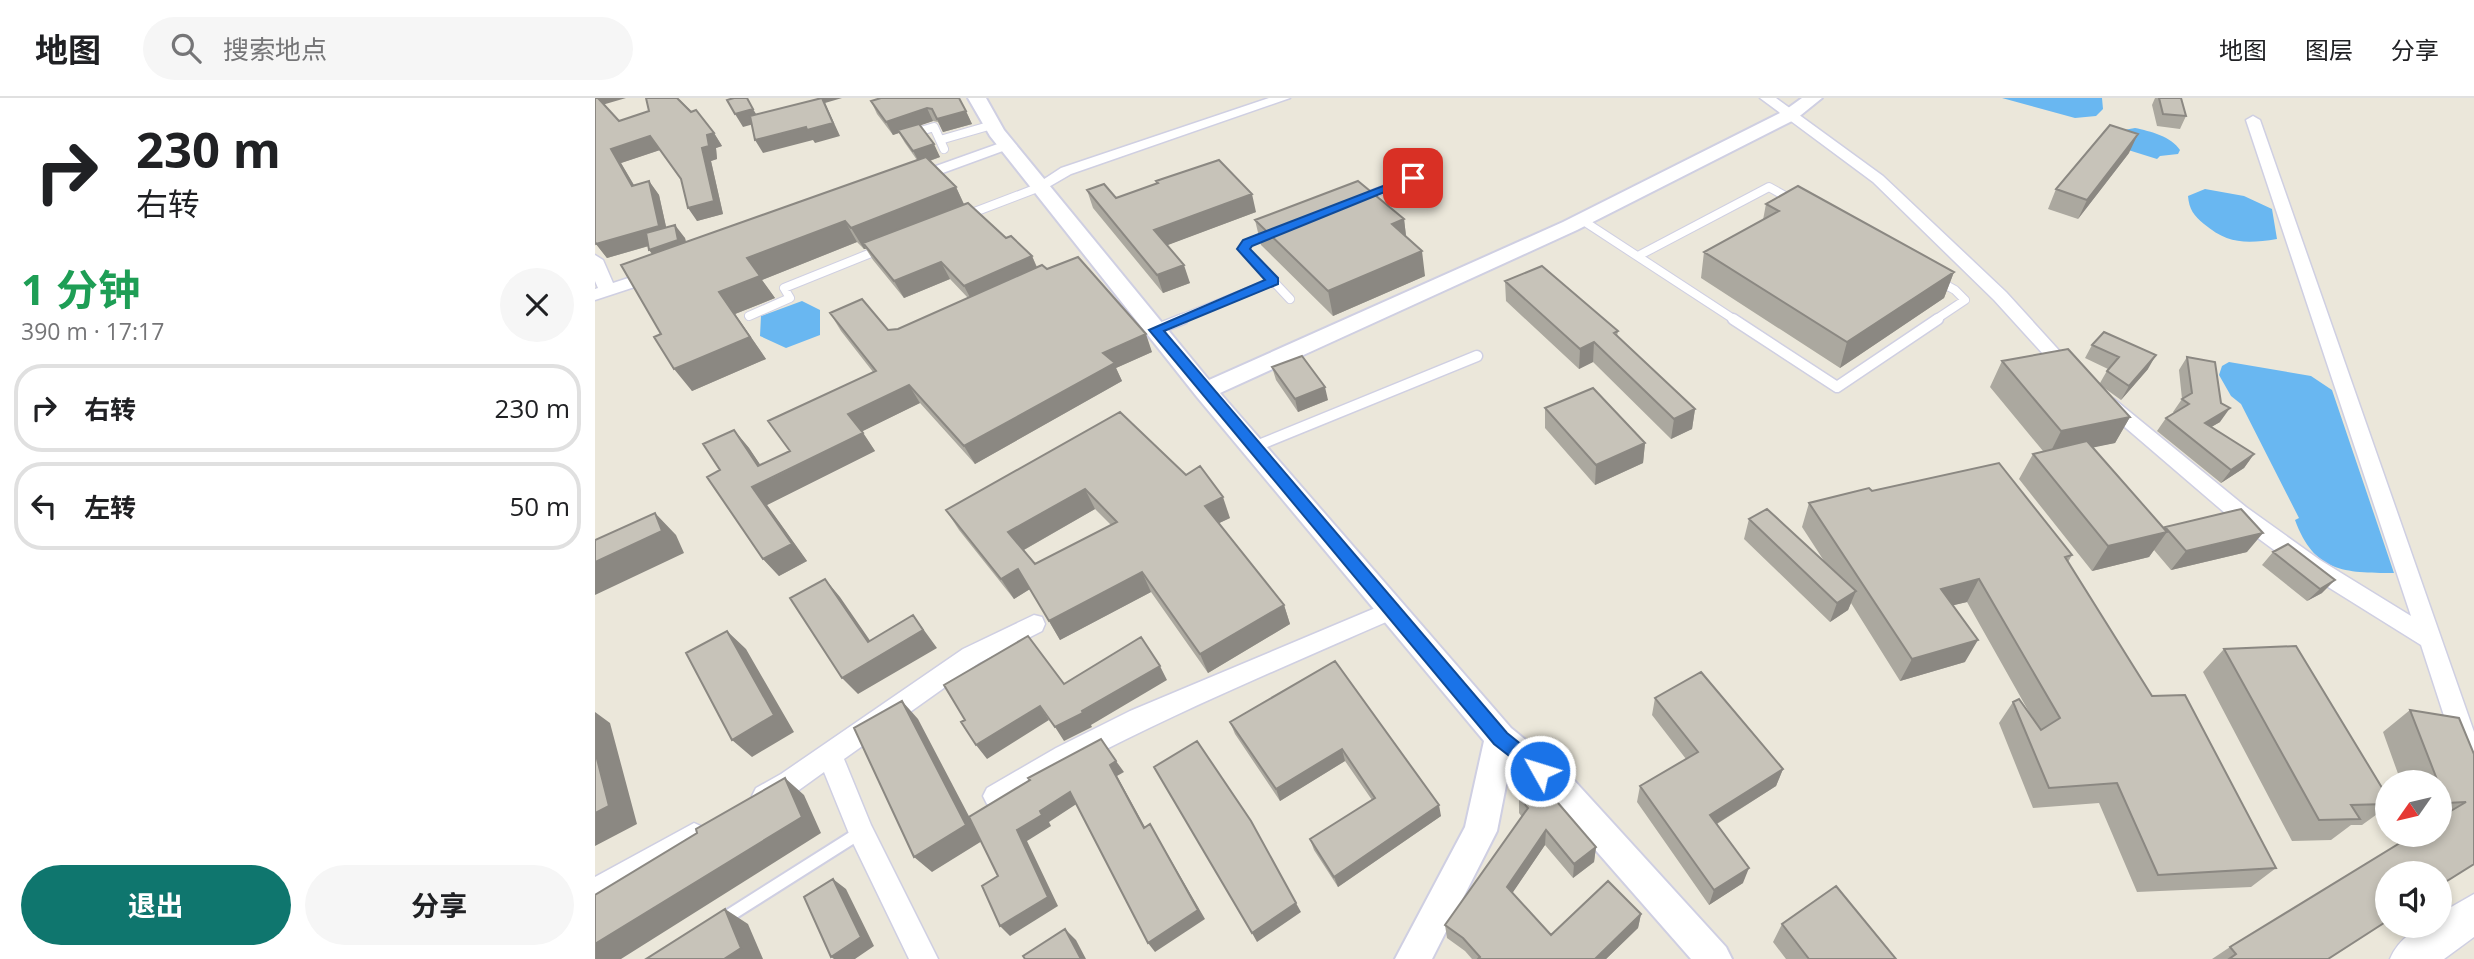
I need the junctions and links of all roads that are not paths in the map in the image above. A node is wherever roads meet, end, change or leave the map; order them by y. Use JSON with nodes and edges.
{"nodes":[{"id":1,"x":977,"y":98,"type":"edge"},
{"id":2,"x":1283,"y":98,"type":"edge"},
{"id":3,"x":1767,"y":98,"type":"edge"},
{"id":4,"x":1813,"y":98,"type":"edge"},
{"id":5,"x":1790,"y":115,"type":"junction"},
{"id":6,"x":2253,"y":120,"type":"dead end"},
{"id":7,"x":999,"y":135,"type":"junction"},
{"id":8,"x":902,"y":137,"type":"edge"},
{"id":9,"x":940,"y":140,"type":"junction"},
{"id":10,"x":944,"y":149,"type":"dead end"},
{"id":11,"x":1413,"y":178,"type":"dead end"},
{"id":12,"x":893,"y":186,"type":"edge"},
{"id":13,"x":1040,"y":187,"type":"junction"},
{"id":14,"x":1350,"y":203,"type":"edge"},
{"id":15,"x":1804,"y":206,"type":"edge"},
{"id":16,"x":1582,"y":220,"type":"junction"},
{"id":17,"x":951,"y":221,"type":"edge"},
{"id":18,"x":1286,"y":228,"type":"edge"},
{"id":19,"x":887,"y":247,"type":"edge"},
{"id":20,"x":1638,"y":257,"type":"junction"},
{"id":21,"x":595,"y":260,"type":"edge"},
{"id":22,"x":676,"y":267,"type":"edge"},
{"id":23,"x":1932,"y":277,"type":"edge"},
{"id":24,"x":1273,"y":281,"type":"junction"},
{"id":25,"x":601,"y":292,"type":"edge"},
{"id":26,"x":1290,"y":299,"type":"dead end"},
{"id":27,"x":749,"y":316,"type":"dead end"},
{"id":28,"x":1155,"y":330,"type":"junction"},
{"id":29,"x":1476,"y":356,"type":"dead end"},
{"id":30,"x":1205,"y":391,"type":"junction"},
{"id":31,"x":1254,"y":447,"type":"junction"},
{"id":32,"x":1392,"y":610,"type":"junction"},
{"id":33,"x":1034,"y":624,"type":"dead end"},
{"id":34,"x":2430,"y":639,"type":"junction"},
{"id":35,"x":1500,"y":738,"type":"junction"},
{"id":36,"x":829,"y":753,"type":"junction"},
{"id":37,"x":2474,"y":768,"type":"edge"},
{"id":38,"x":996,"y":796,"type":"dead end"},
{"id":39,"x":741,"y":810,"type":"edge"},
{"id":40,"x":717,"y":823,"type":"edge"},
{"id":41,"x":861,"y":832,"type":"junction"},
{"id":42,"x":595,"y":892,"type":"edge"},
{"id":43,"x":2474,"y":913,"type":"edge"},
{"id":44,"x":708,"y":929,"type":"edge"},
{"id":45,"x":924,"y":959,"type":"edge"},
{"id":46,"x":1413,"y":959,"type":"edge"},
{"id":47,"x":1714,"y":959,"type":"edge"},
{"id":48,"x":2410,"y":959,"type":"edge"}],
"edges":[{"from":1,"to":7,"type":"street"},
{"from":2,"to":13,"type":"street"},
{"from":3,"to":5,"type":"street"},
{"from":4,"to":5,"type":"street"},
{"from":5,"to":16,"type":"street"},
{"from":5,"to":34,"type":"street"},
{"from":6,"to":34,"type":"street"},
{"from":7,"to":9,"type":"lane"},
{"from":7,"to":12,"type":"street"},
{"from":7,"to":13,"type":"street"},
{"from":8,"to":9,"type":"lane"},
{"from":9,"to":10,"type":"lane"},
{"from":11,"to":14,"type":"lane"},
{"from":13,"to":17,"type":"lane"},
{"from":13,"to":28,"type":"street"},
{"from":15,"to":20,"type":"lane"},
{"from":16,"to":20,"type":"lane"},
{"from":16,"to":30,"type":"street"},
{"from":18,"to":24,"type":"lane"},
{"from":19,"to":27,"type":"lane"},
{"from":20,"to":23,"type":"lane"},
{"from":21,"to":25,"type":"street"},
{"from":22,"to":25,"type":"street"},
{"from":24,"to":26,"type":"lane"},
{"from":24,"to":28,"type":"lane"},
{"from":28,"to":30,"type":"street"},
{"from":29,"to":31,"type":"lane"},
{"from":30,"to":31,"type":"street"},
{"from":31,"to":32,"type":"street"},
{"from":32,"to":35,"type":"street"},
{"from":32,"to":38,"type":"street"},
{"from":33,"to":36,"type":"street"},
{"from":34,"to":37,"type":"street"},
{"from":35,"to":46,"type":"street"},
{"from":35,"to":47,"type":"street"},
{"from":36,"to":39,"type":"street"},
{"from":36,"to":41,"type":"street"},
{"from":40,"to":42,"type":"street"},
{"from":41,"to":44,"type":"lane"},
{"from":41,"to":45,"type":"street"},
{"from":43,"to":48,"type":"main road"}]}
